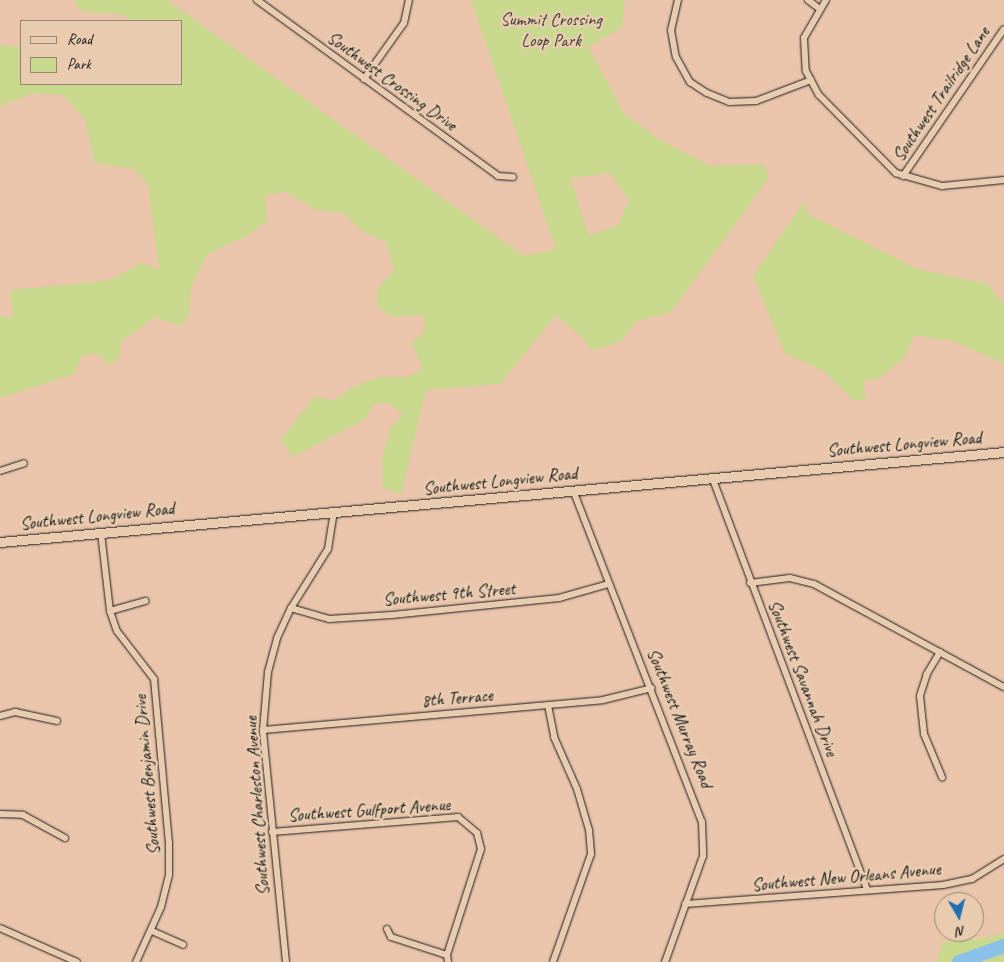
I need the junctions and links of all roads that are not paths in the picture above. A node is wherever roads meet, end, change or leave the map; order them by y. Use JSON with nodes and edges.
{"nodes":[{"id":1,"x":257,"y":0,"type":"edge"},
{"id":2,"x":410,"y":0,"type":"edge"},
{"id":3,"x":678,"y":0,"type":"edge"},
{"id":4,"x":808,"y":0,"type":"edge"},
{"id":5,"x":826,"y":0,"type":"edge"},
{"id":6,"x":820,"y":8,"type":"junction"},
{"id":7,"x":1004,"y":29,"type":"edge"},
{"id":8,"x":364,"y":79,"type":"junction"},
{"id":9,"x":811,"y":80,"type":"junction"},
{"id":10,"x":903,"y":176,"type":"junction"},
{"id":11,"x":513,"y":177,"type":"dead end"},
{"id":12,"x":1004,"y":180,"type":"edge"},
{"id":13,"x":1004,"y":452,"type":"edge"},
{"id":14,"x":24,"y":463,"type":"dead end"},
{"id":15,"x":0,"y":471,"type":"edge"},
{"id":16,"x":712,"y":477,"type":"junction"},
{"id":17,"x":573,"y":490,"type":"junction"},
{"id":18,"x":334,"y":513,"type":"junction"},
{"id":19,"x":101,"y":533,"type":"junction"},
{"id":20,"x":0,"y":542,"type":"edge"},
{"id":21,"x":750,"y":583,"type":"junction"},
{"id":22,"x":608,"y":584,"type":"junction"},
{"id":23,"x":146,"y":601,"type":"dead end"},
{"id":24,"x":291,"y":608,"type":"junction"},
{"id":25,"x":110,"y":611,"type":"junction"},
{"id":26,"x":940,"y":652,"type":"junction"},
{"id":27,"x":1004,"y":687,"type":"edge"},
{"id":28,"x":652,"y":688,"type":"junction"},
{"id":29,"x":548,"y":705,"type":"junction"},
{"id":30,"x":0,"y":716,"type":"edge"},
{"id":31,"x":57,"y":721,"type":"dead end"},
{"id":32,"x":263,"y":730,"type":"junction"},
{"id":33,"x":942,"y":777,"type":"dead end"},
{"id":34,"x":0,"y":814,"type":"edge"},
{"id":35,"x":272,"y":832,"type":"junction"},
{"id":36,"x":65,"y":838,"type":"dead end"},
{"id":37,"x":1004,"y":859,"type":"edge"},
{"id":38,"x":867,"y":890,"type":"junction"},
{"id":39,"x":685,"y":904,"type":"junction"},
{"id":40,"x":0,"y":928,"type":"edge"},
{"id":41,"x":388,"y":928,"type":"dead end"},
{"id":42,"x":152,"y":931,"type":"junction"},
{"id":43,"x":183,"y":945,"type":"dead end"},
{"id":44,"x":446,"y":955,"type":"junction"},
{"id":45,"x":76,"y":962,"type":"edge"},
{"id":46,"x":136,"y":962,"type":"edge"},
{"id":47,"x":286,"y":962,"type":"edge"},
{"id":48,"x":448,"y":962,"type":"edge"},
{"id":49,"x":553,"y":962,"type":"edge"},
{"id":50,"x":665,"y":962,"type":"edge"}],
"edges":[{"from":1,"to":8,"type":"street","name":"Southwest Crossing Drive"},
{"from":2,"to":8,"type":"street"},
{"from":3,"to":9,"type":"street"},
{"from":4,"to":6,"type":"street"},
{"from":5,"to":6,"type":"street"},
{"from":6,"to":9,"type":"street"},
{"from":7,"to":10,"type":"street","name":"Southwest Trailridge Lane"},
{"from":8,"to":11,"type":"street","name":"Southwest Crossing Drive"},
{"from":9,"to":10,"type":"street"},
{"from":10,"to":12,"type":"street"},
{"from":13,"to":16,"type":"street","name":"Southwest Longview Road"},
{"from":14,"to":15,"type":"street"},
{"from":16,"to":17,"type":"street","name":"Southwest Longview Road"},
{"from":16,"to":21,"type":"street","name":"Southwest Savannah Drive"},
{"from":17,"to":18,"type":"street","name":"Southwest Longview Road"},
{"from":17,"to":22,"type":"street","name":"Southwest Murray Road"},
{"from":18,"to":19,"type":"street","name":"Southwest Longview Road"},
{"from":18,"to":24,"type":"street","name":"Southwest Charleston Avenue"},
{"from":19,"to":20,"type":"street","name":"Southwest Longview Road"},
{"from":19,"to":25,"type":"street","name":"Southwest Benjamin Drive"},
{"from":21,"to":26,"type":"street"},
{"from":21,"to":38,"type":"street","name":"Southwest Savannah Drive"},
{"from":22,"to":24,"type":"street","name":"Southwest 9th Street"},
{"from":22,"to":28,"type":"street","name":"Southwest Murray Road"},
{"from":23,"to":25,"type":"street"},
{"from":24,"to":32,"type":"street","name":"Southwest Charleston Avenue"},
{"from":25,"to":42,"type":"street","name":"Southwest Benjamin Drive"},
{"from":26,"to":27,"type":"street"},
{"from":26,"to":33,"type":"street"},
{"from":28,"to":29,"type":"street","name":"8th Terrace"},
{"from":28,"to":39,"type":"street","name":"Southwest Murray Road"},
{"from":29,"to":32,"type":"street","name":"8th Terrace"},
{"from":29,"to":49,"type":"street"},
{"from":30,"to":31,"type":"street"},
{"from":32,"to":35,"type":"street","name":"Southwest Charleston Avenue"},
{"from":34,"to":36,"type":"street"},
{"from":35,"to":44,"type":"street","name":"Southwest Gulfport Avenue"},
{"from":35,"to":47,"type":"street","name":"Southwest Charleston Avenue"},
{"from":37,"to":38,"type":"street","name":"Southwest New Orleans Avenue"},
{"from":38,"to":39,"type":"street","name":"Southwest New Orleans Avenue"},
{"from":39,"to":50,"type":"street","name":"Southwest Murray Road"},
{"from":40,"to":45,"type":"street"},
{"from":41,"to":44,"type":"street"},
{"from":42,"to":43,"type":"street"},
{"from":42,"to":46,"type":"street","name":"Southwest Benjamin Drive"},
{"from":44,"to":48,"type":"street"}]}
